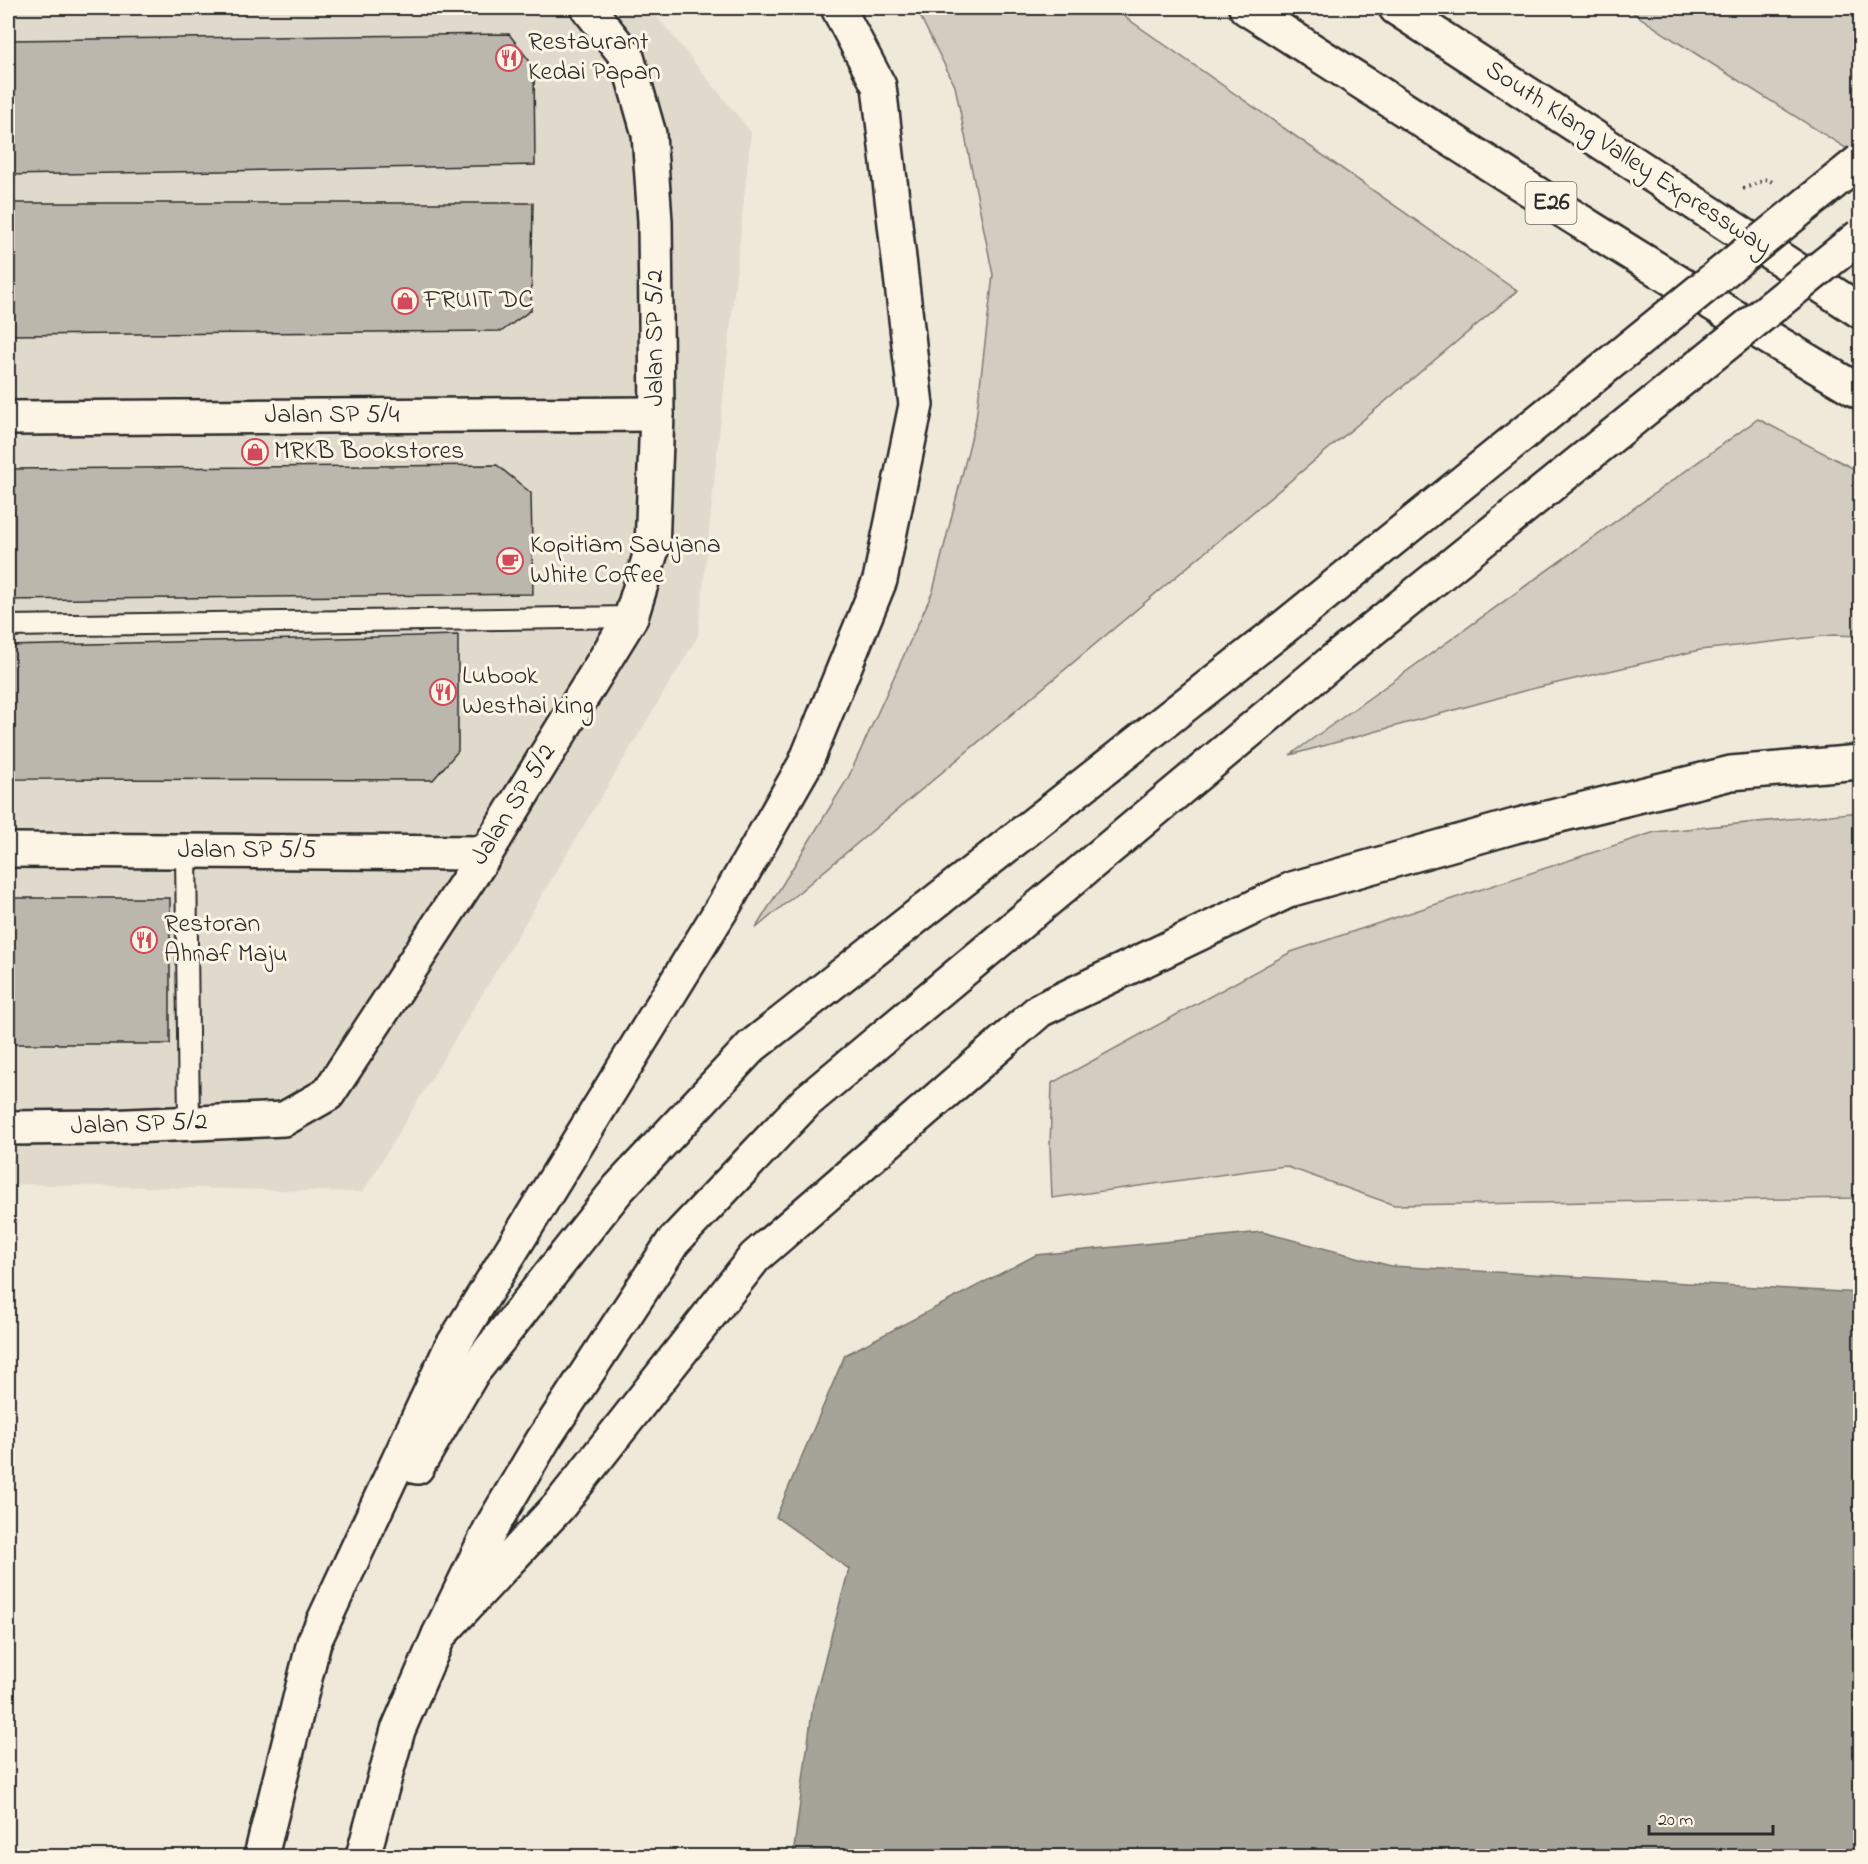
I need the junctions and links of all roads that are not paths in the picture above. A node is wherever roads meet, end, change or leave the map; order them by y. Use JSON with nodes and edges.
{"nodes":[{"id":1,"x":588,"y":8,"type":"edge"},
{"id":2,"x":838,"y":8,"type":"edge"},
{"id":3,"x":1246,"y":8,"type":"edge"},
{"id":4,"x":1396,"y":8,"type":"edge"},
{"id":5,"x":1860,"y":161,"type":"edge"},
{"id":6,"x":1860,"y":236,"type":"edge"},
{"id":7,"x":1860,"y":311,"type":"edge"},
{"id":8,"x":1860,"y":392,"type":"edge"},
{"id":9,"x":657,"y":414,"type":"junction"},
{"id":10,"x":8,"y":418,"type":"edge"},
{"id":11,"x":631,"y":617,"type":"junction"},
{"id":12,"x":8,"y":626,"type":"edge"},
{"id":13,"x":1860,"y":762,"type":"edge"},
{"id":14,"x":8,"y":850,"type":"edge"},
{"id":15,"x":186,"y":851,"type":"junction"},
{"id":16,"x":486,"y":853,"type":"junction"},
{"id":17,"x":189,"y":1124,"type":"junction"},
{"id":18,"x":8,"y":1128,"type":"edge"},
{"id":19,"x":439,"y":1635,"type":"junction"},
{"id":20,"x":314,"y":1642,"type":"junction"},
{"id":21,"x":261,"y":1857,"type":"edge"},
{"id":22,"x":363,"y":1857,"type":"edge"}],
"edges":[{"from":1,"to":9,"type":"main road","name":"Jalan SP 5/2"},
{"from":2,"to":20,"type":"main road"},
{"from":3,"to":8,"type":"main road","number":"E26"},
{"from":4,"to":7,"type":"main road","name":"South Klang Valley Expressway"},
{"from":5,"to":20,"type":"main road","bridge":true},
{"from":6,"to":19,"type":"main road","bridge":true},
{"from":9,"to":10,"type":"main road","name":"Jalan SP 5/4"},
{"from":9,"to":11,"type":"main road","name":"Jalan SP 5/2"},
{"from":11,"to":12,"type":"lane"},
{"from":11,"to":16,"type":"main road","name":"Jalan SP 5/2"},
{"from":13,"to":19,"type":"main road"},
{"from":14,"to":15,"type":"main road","name":"Jalan SP 5/5"},
{"from":15,"to":16,"type":"main road","name":"Jalan SP 5/5"},
{"from":15,"to":17,"type":"lane"},
{"from":16,"to":17,"type":"main road","name":"Jalan SP 5/2"},
{"from":17,"to":18,"type":"main road","name":"Jalan SP 5/2"},
{"from":19,"to":22,"type":"main road"},
{"from":20,"to":21,"type":"main road"}]}
